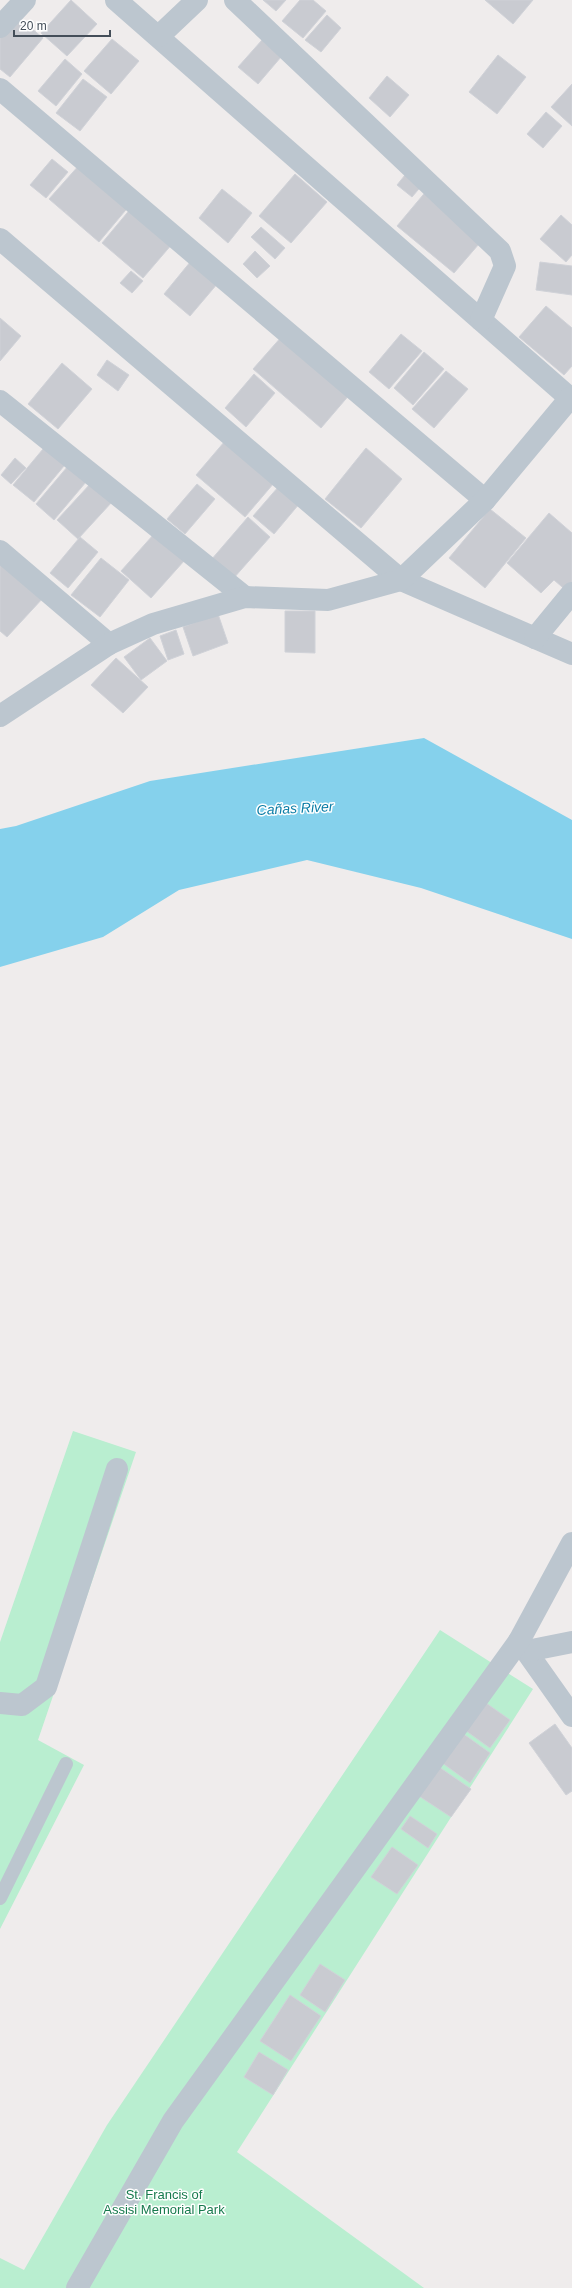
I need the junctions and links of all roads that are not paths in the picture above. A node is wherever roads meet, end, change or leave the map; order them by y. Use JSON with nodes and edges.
{"nodes":[{"id":1,"x":25,"y":0,"type":"edge"},
{"id":2,"x":116,"y":0,"type":"edge"},
{"id":3,"x":197,"y":0,"type":"edge"},
{"id":4,"x":235,"y":0,"type":"edge"},
{"id":5,"x":0,"y":28,"type":"edge"},
{"id":6,"x":159,"y":36,"type":"junction"},
{"id":7,"x":0,"y":89,"type":"edge"},
{"id":8,"x":0,"y":239,"type":"edge"},
{"id":9,"x":481,"y":320,"type":"junction"},
{"id":10,"x":571,"y":399,"type":"edge"},
{"id":11,"x":0,"y":401,"type":"edge"},
{"id":12,"x":485,"y":500,"type":"junction"},
{"id":13,"x":0,"y":550,"type":"edge"},
{"id":14,"x":401,"y":580,"type":"junction"},
{"id":15,"x":572,"y":593,"type":"edge"},
{"id":16,"x":245,"y":597,"type":"junction"},
{"id":17,"x":536,"y":638,"type":"junction"},
{"id":18,"x":109,"y":644,"type":"junction"},
{"id":19,"x":572,"y":654,"type":"edge"},
{"id":20,"x":3,"y":710,"type":"edge"},
{"id":21,"x":117,"y":1470,"type":"dead end"},
{"id":22,"x":572,"y":1543,"type":"edge"},
{"id":23,"x":572,"y":1642,"type":"edge"},
{"id":24,"x":523,"y":1646,"type":"junction"},
{"id":25,"x":0,"y":1703,"type":"edge"},
{"id":26,"x":572,"y":1716,"type":"edge"},
{"id":27,"x":66,"y":1764,"type":"dead end"},
{"id":28,"x":0,"y":1898,"type":"edge"},
{"id":29,"x":77,"y":2288,"type":"edge"}],
"edges":[{"from":1,"to":5,"type":"street"},
{"from":2,"to":6,"type":"street"},
{"from":3,"to":6,"type":"street"},
{"from":4,"to":9,"type":"street"},
{"from":6,"to":9,"type":"street"},
{"from":7,"to":12,"type":"street"},
{"from":8,"to":14,"type":"street"},
{"from":9,"to":10,"type":"street"},
{"from":10,"to":12,"type":"street"},
{"from":11,"to":16,"type":"street"},
{"from":12,"to":14,"type":"street"},
{"from":13,"to":18,"type":"street"},
{"from":14,"to":16,"type":"street"},
{"from":14,"to":17,"type":"street"},
{"from":15,"to":17,"type":"street"},
{"from":16,"to":18,"type":"street"},
{"from":17,"to":19,"type":"street"},
{"from":18,"to":20,"type":"street"},
{"from":21,"to":25,"type":"street"},
{"from":22,"to":24,"type":"street"},
{"from":23,"to":24,"type":"street"},
{"from":24,"to":26,"type":"street"},
{"from":24,"to":29,"type":"street"},
{"from":27,"to":28,"type":"lane"}]}
